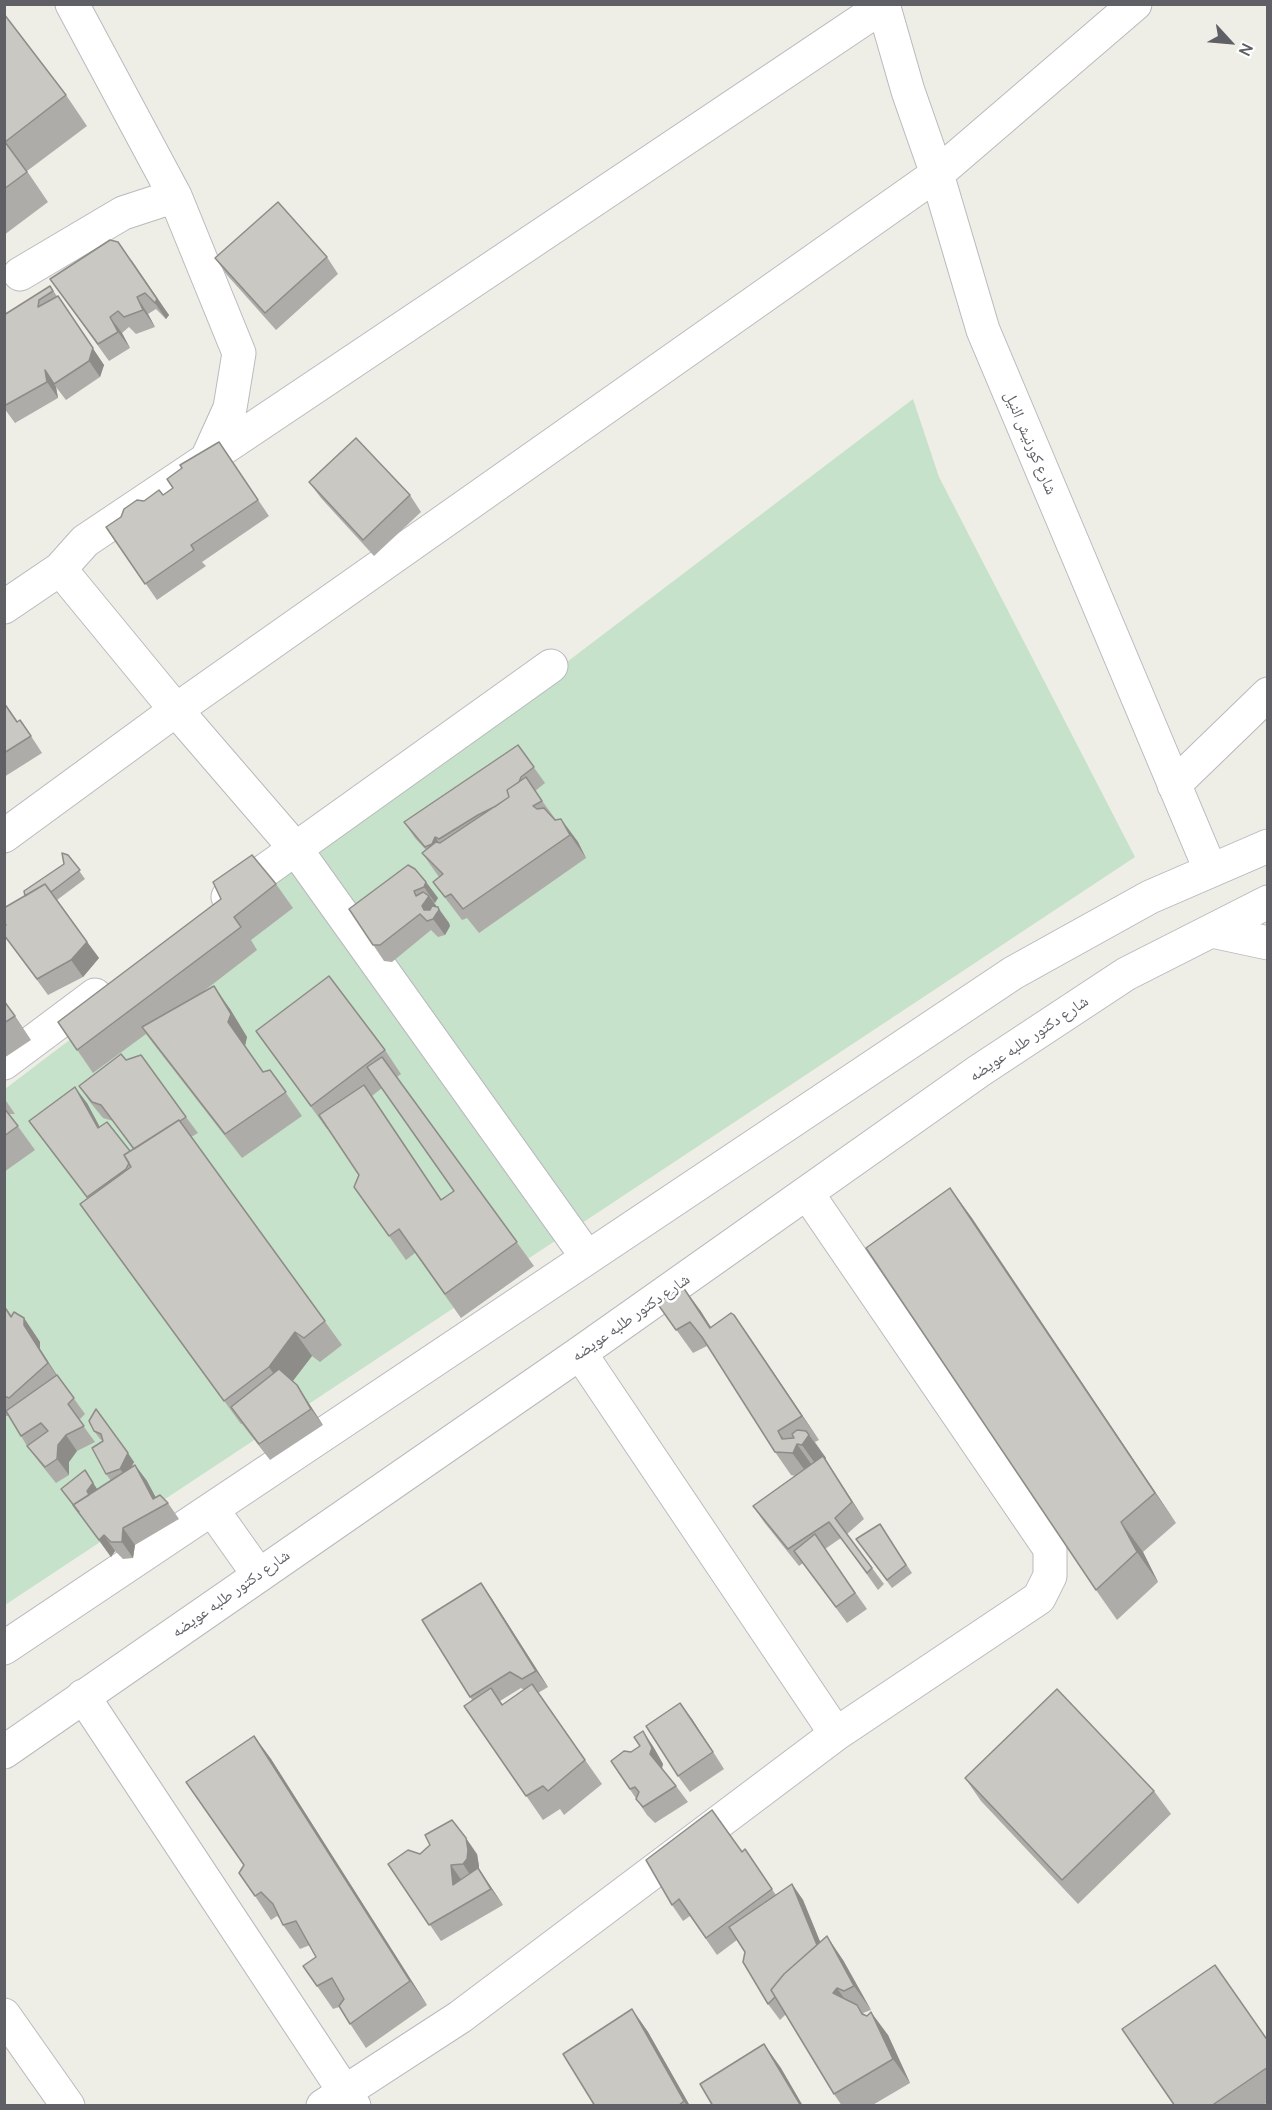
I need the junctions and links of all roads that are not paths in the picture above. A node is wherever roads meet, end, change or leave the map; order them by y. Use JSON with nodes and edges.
{"nodes":[{"id":1,"x":72,"y":4,"type":"edge"},
{"id":2,"x":1135,"y":4,"type":"edge"},
{"id":3,"x":883,"y":5,"type":"edge"},
{"id":4,"x":937,"y":174,"type":"junction"},
{"id":5,"x":175,"y":196,"type":"junction"},
{"id":6,"x":20,"y":274,"type":"dead end"},
{"id":7,"x":206,"y":461,"type":"junction"},
{"id":8,"x":60,"y":569,"type":"junction"},
{"id":9,"x":4,"y":606,"type":"edge"},
{"id":10,"x":551,"y":666,"type":"dead end"},
{"id":11,"x":1268,"y":694,"type":"edge"},
{"id":12,"x":176,"y":710,"type":"junction"},
{"id":13,"x":1174,"y":785,"type":"junction"},
{"id":14,"x":4,"y":836,"type":"edge"},
{"id":15,"x":1268,"y":846,"type":"edge"},
{"id":16,"x":295,"y":848,"type":"junction"},
{"id":17,"x":1210,"y":868,"type":"junction"},
{"id":18,"x":1268,"y":902,"type":"edge"},
{"id":19,"x":207,"y":912,"type":"edge"},
{"id":20,"x":1212,"y":931,"type":"junction"},
{"id":21,"x":1268,"y":943,"type":"edge"},
{"id":22,"x":115,"y":981,"type":"edge"},
{"id":23,"x":4,"y":1063,"type":"edge"},
{"id":24,"x":807,"y":1194,"type":"junction"},
{"id":25,"x":587,"y":1257,"type":"junction"},
{"id":26,"x":580,"y":1353,"type":"junction"},
{"id":27,"x":212,"y":1509,"type":"junction"},
{"id":28,"x":258,"y":1574,"type":"junction"},
{"id":29,"x":4,"y":1648,"type":"edge"},
{"id":30,"x":83,"y":1696,"type":"junction"},
{"id":31,"x":836,"y":1734,"type":"junction"},
{"id":32,"x":4,"y":1752,"type":"edge"},
{"id":33,"x":4,"y":2015,"type":"edge"},
{"id":34,"x":341,"y":2101,"type":"edge"},
{"id":35,"x":68,"y":2106,"type":"edge"}],
"edges":[{"from":1,"to":5,"type":"street"},
{"from":2,"to":4,"type":"street"},
{"from":3,"to":4,"type":"street","name":"شارع كورنيش النيل"},
{"from":3,"to":7,"type":"street"},
{"from":4,"to":12,"type":"street"},
{"from":4,"to":13,"type":"street","name":"شارع كورنيش النيل"},
{"from":5,"to":6,"type":"street"},
{"from":5,"to":7,"type":"street"},
{"from":7,"to":8,"type":"street"},
{"from":8,"to":9,"type":"street"},
{"from":8,"to":12,"type":"street"},
{"from":10,"to":16,"type":"street"},
{"from":11,"to":13,"type":"street"},
{"from":12,"to":14,"type":"street"},
{"from":12,"to":16,"type":"street"},
{"from":13,"to":17,"type":"street","name":"شارع كورنيش النيل"},
{"from":15,"to":17,"type":"street"},
{"from":16,"to":19,"type":"street"},
{"from":16,"to":25,"type":"street"},
{"from":17,"to":25,"type":"street"},
{"from":18,"to":20,"type":"street","name":"شارع دكتور طلبه عويضه"},
{"from":20,"to":21,"type":"street"},
{"from":20,"to":24,"type":"street","name":"شارع دكتور طلبه عويضه"},
{"from":22,"to":23,"type":"street"},
{"from":24,"to":26,"type":"street","name":"شارع دكتور طلبه عويضه"},
{"from":24,"to":31,"type":"street"},
{"from":25,"to":27,"type":"street"},
{"from":26,"to":28,"type":"street","name":"شارع دكتور طلبه عويضه"},
{"from":26,"to":31,"type":"street"},
{"from":27,"to":28,"type":"street"},
{"from":27,"to":29,"type":"street"},
{"from":28,"to":30,"type":"street","name":"شارع دكتور طلبه عويضه"},
{"from":30,"to":32,"type":"street","name":"شارع دكتور طلبه عويضه"},
{"from":30,"to":34,"type":"street"},
{"from":31,"to":34,"type":"street"},
{"from":33,"to":35,"type":"street"}]}
